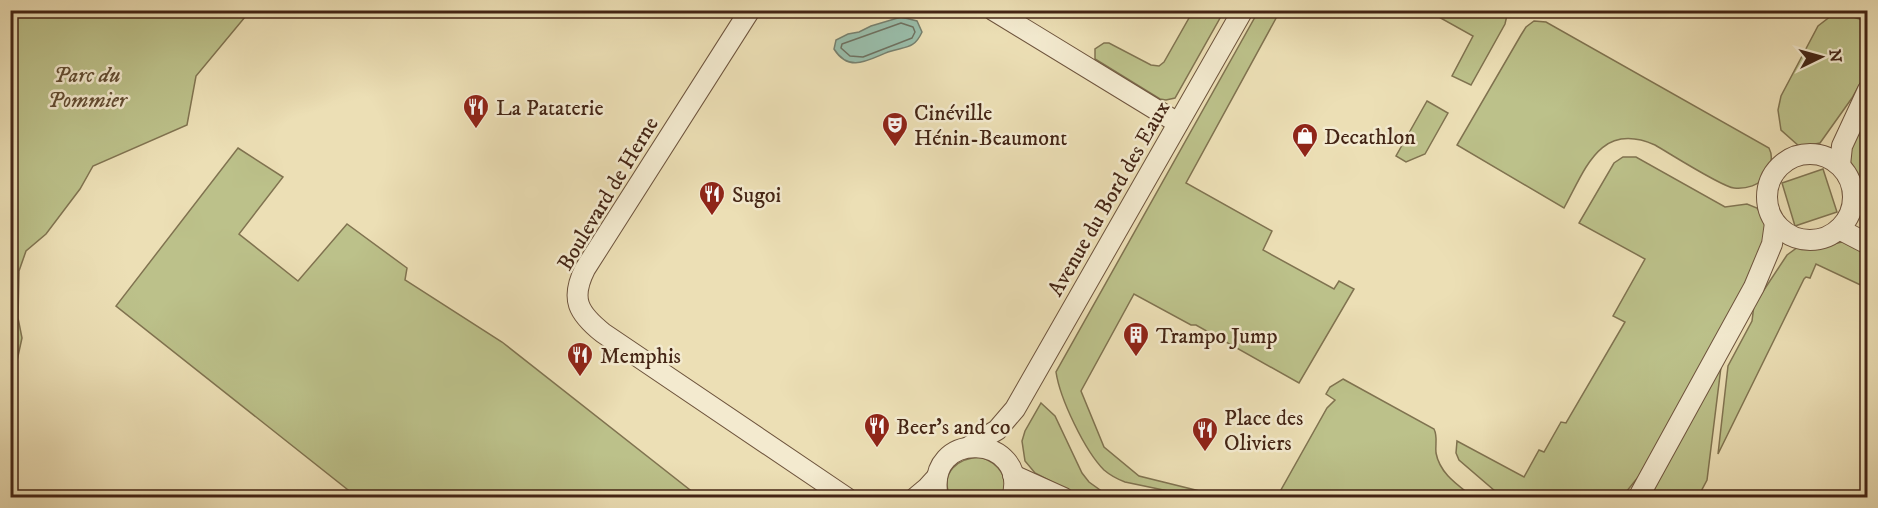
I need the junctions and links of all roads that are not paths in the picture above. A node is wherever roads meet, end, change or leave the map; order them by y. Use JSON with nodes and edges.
{"nodes":[{"id":1,"x":750,"y":10,"type":"edge"},
{"id":2,"x":993,"y":10,"type":"edge"},
{"id":3,"x":1243,"y":10,"type":"edge"},
{"id":4,"x":1864,"y":96,"type":"edge"},
{"id":5,"x":1178,"y":123,"type":"junction"},
{"id":6,"x":1814,"y":153,"type":"junction"},
{"id":7,"x":1840,"y":165,"type":"junction"},
{"id":8,"x":1860,"y":202,"type":"edge"},
{"id":9,"x":1775,"y":223,"type":"junction"},
{"id":10,"x":1839,"y":229,"type":"junction"},
{"id":11,"x":1799,"y":239,"type":"junction"},
{"id":12,"x":1868,"y":243,"type":"edge"},
{"id":13,"x":1754,"y":287,"type":"junction"},
{"id":14,"x":1015,"y":409,"type":"junction"},
{"id":15,"x":970,"y":447,"type":"junction"},
{"id":16,"x":1010,"y":469,"type":"junction"},
{"id":17,"x":937,"y":477,"type":"junction"},
{"id":18,"x":1647,"y":478,"type":"junction"},
{"id":19,"x":1062,"y":497,"type":"edge"},
{"id":20,"x":847,"y":498,"type":"edge"},
{"id":21,"x":915,"y":498,"type":"edge"},
{"id":22,"x":939,"y":498,"type":"edge"},
{"id":23,"x":1012,"y":498,"type":"edge"},
{"id":24,"x":1027,"y":498,"type":"edge"},
{"id":25,"x":1630,"y":498,"type":"edge"},
{"id":26,"x":1639,"y":498,"type":"edge"}],
"edges":[{"from":1,"to":20,"type":"street","name":"Boulevard de Herne"},
{"from":2,"to":5,"type":"street"},
{"from":3,"to":5,"type":"street","name":"Avenue du Bord des Eaux"},
{"from":4,"to":6,"type":"street"},
{"from":4,"to":7,"type":"street"},
{"from":5,"to":14,"type":"street","name":"Avenue du Bord des Eaux"},
{"from":6,"to":7,"type":"street"},
{"from":6,"to":9,"type":"street"},
{"from":7,"to":8,"type":"street"},
{"from":8,"to":10,"type":"street"},
{"from":9,"to":11,"type":"street"},
{"from":9,"to":13,"type":"street"},
{"from":10,"to":11,"type":"street"},
{"from":10,"to":12,"type":"street"},
{"from":11,"to":13,"type":"street"},
{"from":13,"to":18,"type":"street"},
{"from":14,"to":15,"type":"street","name":"Avenue du Bord des Eaux"},
{"from":14,"to":16,"type":"street","name":"Avenue du Bord des Eaux"},
{"from":15,"to":16,"type":"street"},
{"from":15,"to":17,"type":"street","name":"Avenue du Bord des Eaux"},
{"from":16,"to":19,"type":"street"},
{"from":16,"to":23,"type":"street","name":"Avenue du Bord des Eaux"},
{"from":17,"to":21,"type":"street"},
{"from":17,"to":22,"type":"street"},
{"from":18,"to":25,"type":"street"},
{"from":18,"to":26,"type":"street"},
{"from":19,"to":24,"type":"street"}]}
